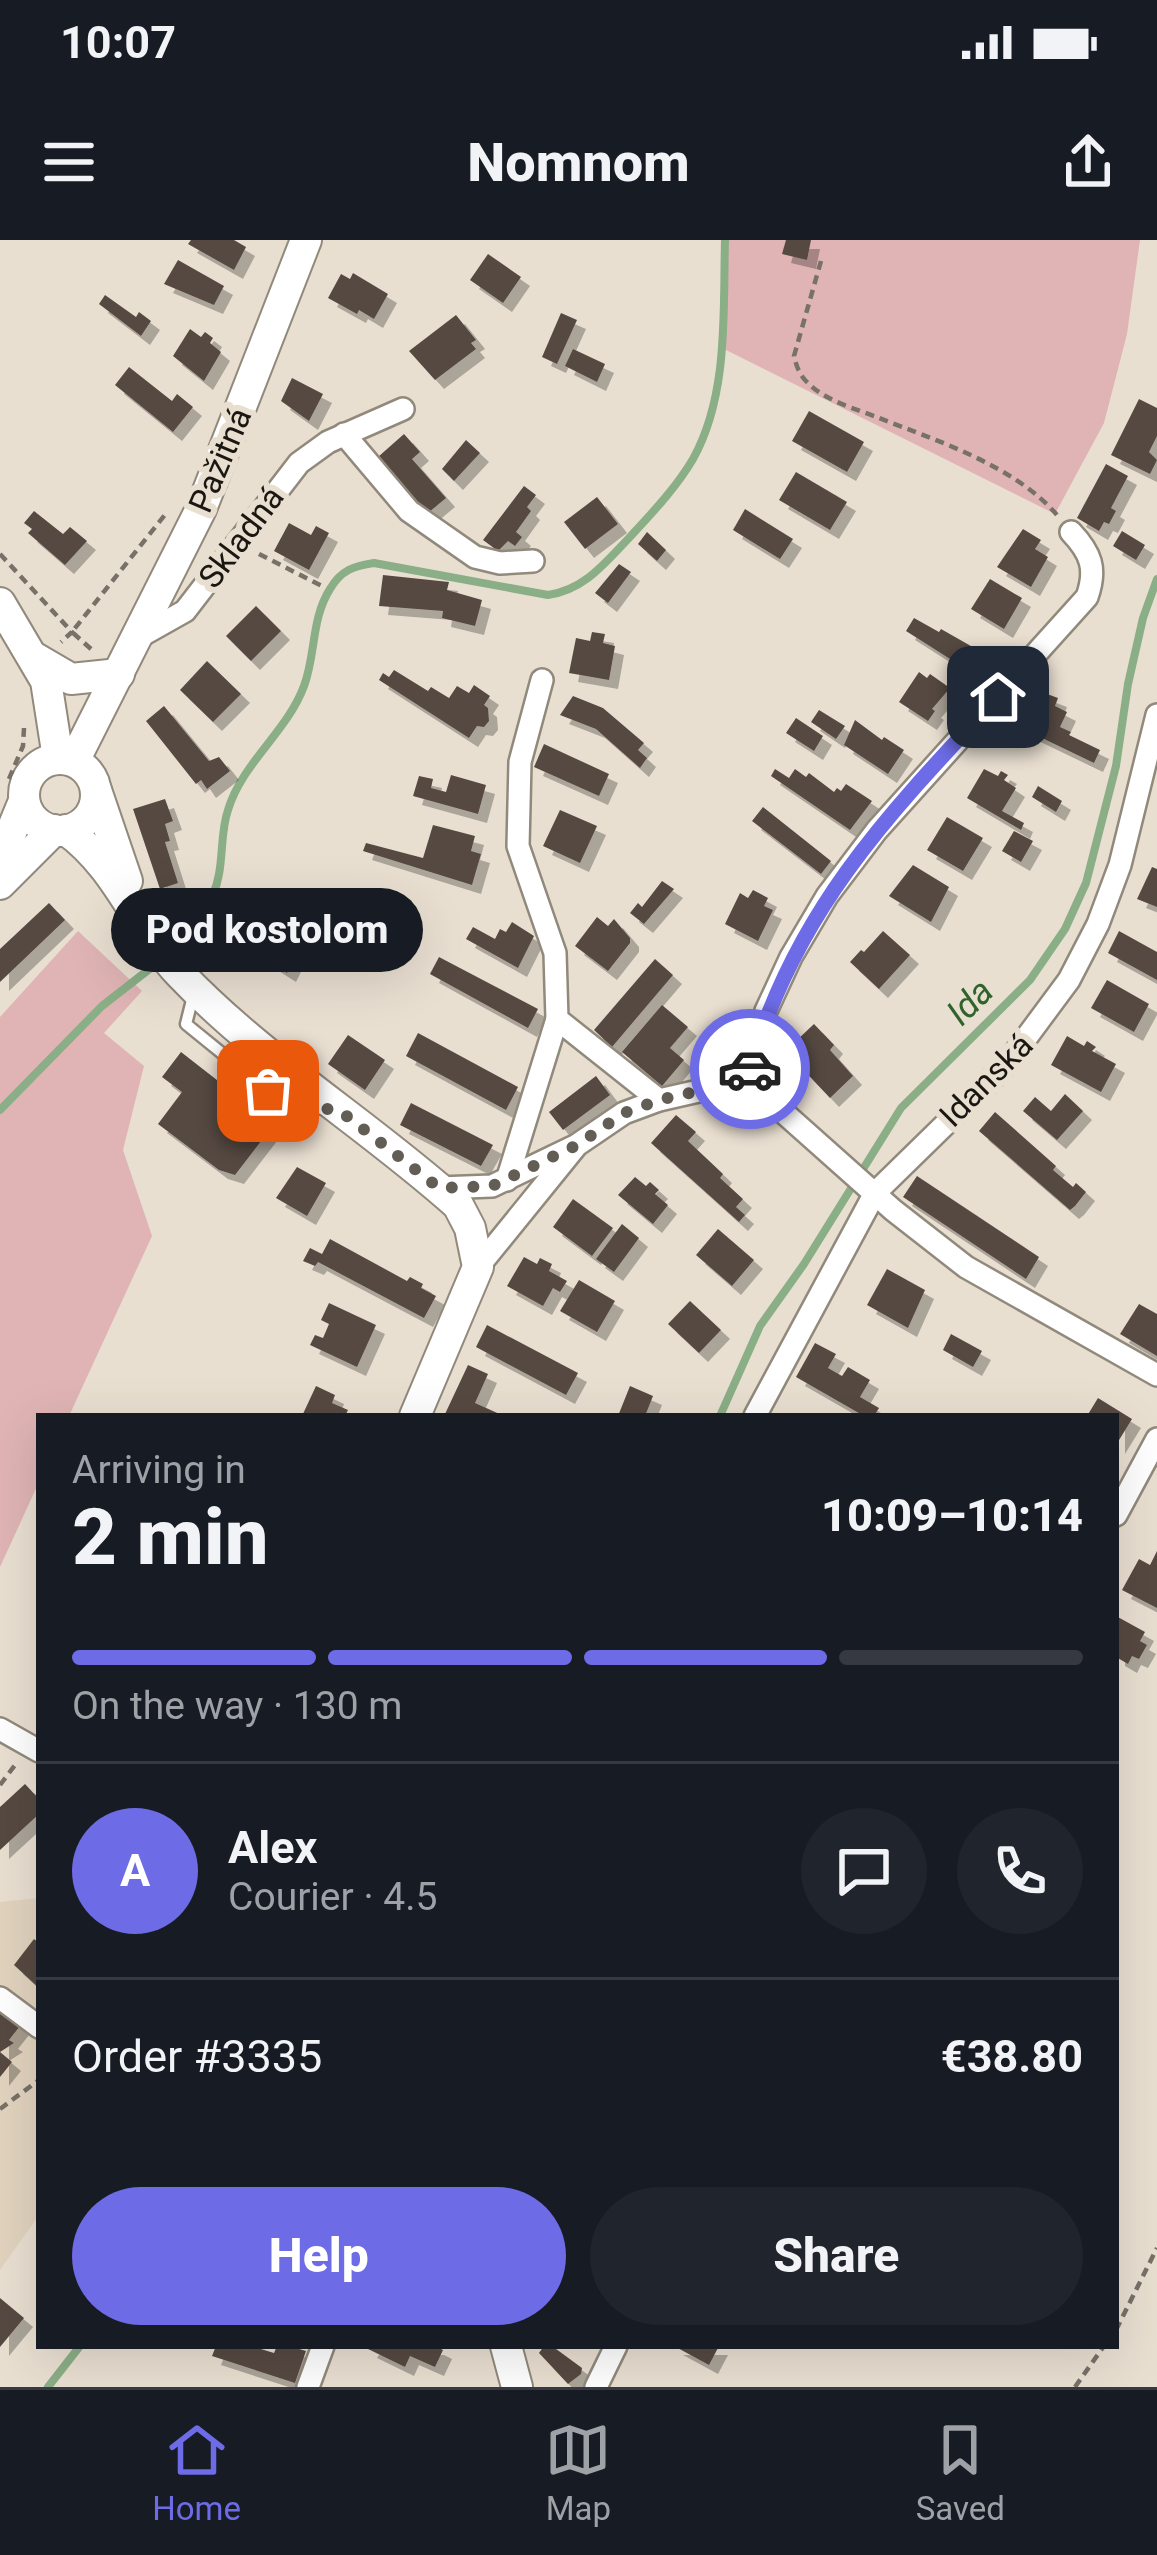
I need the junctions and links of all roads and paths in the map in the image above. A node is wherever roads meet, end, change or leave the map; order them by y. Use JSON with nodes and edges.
{"nodes":[{"id":1,"x":306,"y":240,"type":"edge"},
{"id":2,"x":821,"y":260,"type":"dead end"},
{"id":3,"x":403,"y":409,"type":"dead end"},
{"id":4,"x":344,"y":434,"type":"junction"},
{"id":5,"x":1072,"y":532,"type":"joint"},
{"id":6,"x":238,"y":543,"type":"junction"},
{"id":7,"x":533,"y":561,"type":"dead end"},
{"id":8,"x":322,"y":586,"type":"dead end"},
{"id":9,"x":0,"y":603,"type":"edge"},
{"id":10,"x":136,"y":638,"type":"junction"},
{"id":11,"x":35,"y":658,"type":"junction"},
{"id":12,"x":119,"y":674,"type":"junction"},
{"id":13,"x":542,"y":680,"type":"dead end"},
{"id":14,"x":1157,"y":715,"type":"edge"},
{"id":15,"x":80,"y":772,"type":"junction"},
{"id":16,"x":26,"y":789,"type":"junction"},
{"id":17,"x":60,"y":830,"type":"junction"},
{"id":18,"x":0,"y":859,"type":"edge"},
{"id":19,"x":0,"y":884,"type":"edge"},
{"id":20,"x":135,"y":910,"type":"junction"},
{"id":21,"x":557,"y":1019,"type":"junction"},
{"id":22,"x":746,"y":1080,"type":"junction"},
{"id":23,"x":659,"y":1100,"type":"junction"},
{"id":24,"x":577,"y":1145,"type":"junction"},
{"id":25,"x":507,"y":1180,"type":"junction"},
{"id":26,"x":439,"y":1188,"type":"junction"},
{"id":27,"x":871,"y":1189,"type":"junction"},
{"id":28,"x":478,"y":1267,"type":"junction"},
{"id":29,"x":1157,"y":1376,"type":"edge"},
{"id":30,"x":416,"y":1413,"type":"edge"},
{"id":31,"x":757,"y":1413,"type":"edge"},
{"id":32,"x":1157,"y":1439,"type":"edge"},
{"id":33,"x":1119,"y":1509,"type":"edge"},
{"id":34,"x":0,"y":1729,"type":"edge"},
{"id":35,"x":33,"y":1748,"type":"edge"},
{"id":36,"x":0,"y":1785,"type":"edge"},
{"id":37,"x":0,"y":1998,"type":"edge"},
{"id":38,"x":36,"y":2025,"type":"edge"},
{"id":39,"x":36,"y":2082,"type":"edge"},
{"id":40,"x":0,"y":2109,"type":"edge"},
{"id":41,"x":1157,"y":2248,"type":"edge"},
{"id":42,"x":1119,"y":2324,"type":"edge"},
{"id":43,"x":322,"y":2349,"type":"edge"},
{"id":44,"x":507,"y":2349,"type":"edge"},
{"id":45,"x":615,"y":2349,"type":"edge"},
{"id":46,"x":1103,"y":2349,"type":"edge"},
{"id":47,"x":308,"y":2387,"type":"edge"},
{"id":48,"x":517,"y":2387,"type":"edge"},
{"id":49,"x":596,"y":2387,"type":"edge"},
{"id":50,"x":1075,"y":2387,"type":"edge"}],
"edges":[{"from":1,"to":10,"type":"main road","name":"Pažitná"},
{"from":2,"to":5,"type":"path"},
{"from":3,"to":4,"type":"street","name":"Skladná"},
{"from":4,"to":6,"type":"street","name":"Skladná"},
{"from":4,"to":7,"type":"street"},
{"from":5,"to":22,"type":"street"},
{"from":6,"to":8,"type":"path"},
{"from":6,"to":10,"type":"street","name":"Skladná"},
{"from":9,"to":11,"type":"main road"},
{"from":10,"to":12,"type":"main road","name":"Pažitná"},
{"from":11,"to":12,"type":"main road"},
{"from":11,"to":15,"type":"main road"},
{"from":11,"to":16,"type":"main road"},
{"from":12,"to":15,"type":"main road","name":"Pažitná"},
{"from":13,"to":21,"type":"street"},
{"from":14,"to":27,"type":"street","name":"Idanská"},
{"from":15,"to":16,"type":"main road"},
{"from":15,"to":17,"type":"main road"},
{"from":15,"to":20,"type":"main road"},
{"from":16,"to":17,"type":"main road"},
{"from":16,"to":18,"type":"main road"},
{"from":17,"to":19,"type":"main road"},
{"from":17,"to":20,"type":"main road"},
{"from":20,"to":26,"type":"main road"},
{"from":21,"to":23,"type":"street"},
{"from":21,"to":25,"type":"street"},
{"from":22,"to":23,"type":"street"},
{"from":22,"to":27,"type":"street"},
{"from":23,"to":24,"type":"street"},
{"from":24,"to":25,"type":"street"},
{"from":24,"to":28,"type":"street"},
{"from":25,"to":26,"type":"street"},
{"from":26,"to":28,"type":"main road"},
{"from":27,"to":29,"type":"street"},
{"from":27,"to":31,"type":"street","name":"Idanská"},
{"from":28,"to":30,"type":"main road"},
{"from":32,"to":33,"type":"street"},
{"from":34,"to":35,"type":"street"},
{"from":35,"to":36,"type":"path"},
{"from":37,"to":38,"type":"street"},
{"from":39,"to":40,"type":"path"},
{"from":41,"to":42,"type":"path"},
{"from":43,"to":47,"type":"street"},
{"from":44,"to":48,"type":"main road"},
{"from":45,"to":49,"type":"street"},
{"from":46,"to":50,"type":"path"}]}
